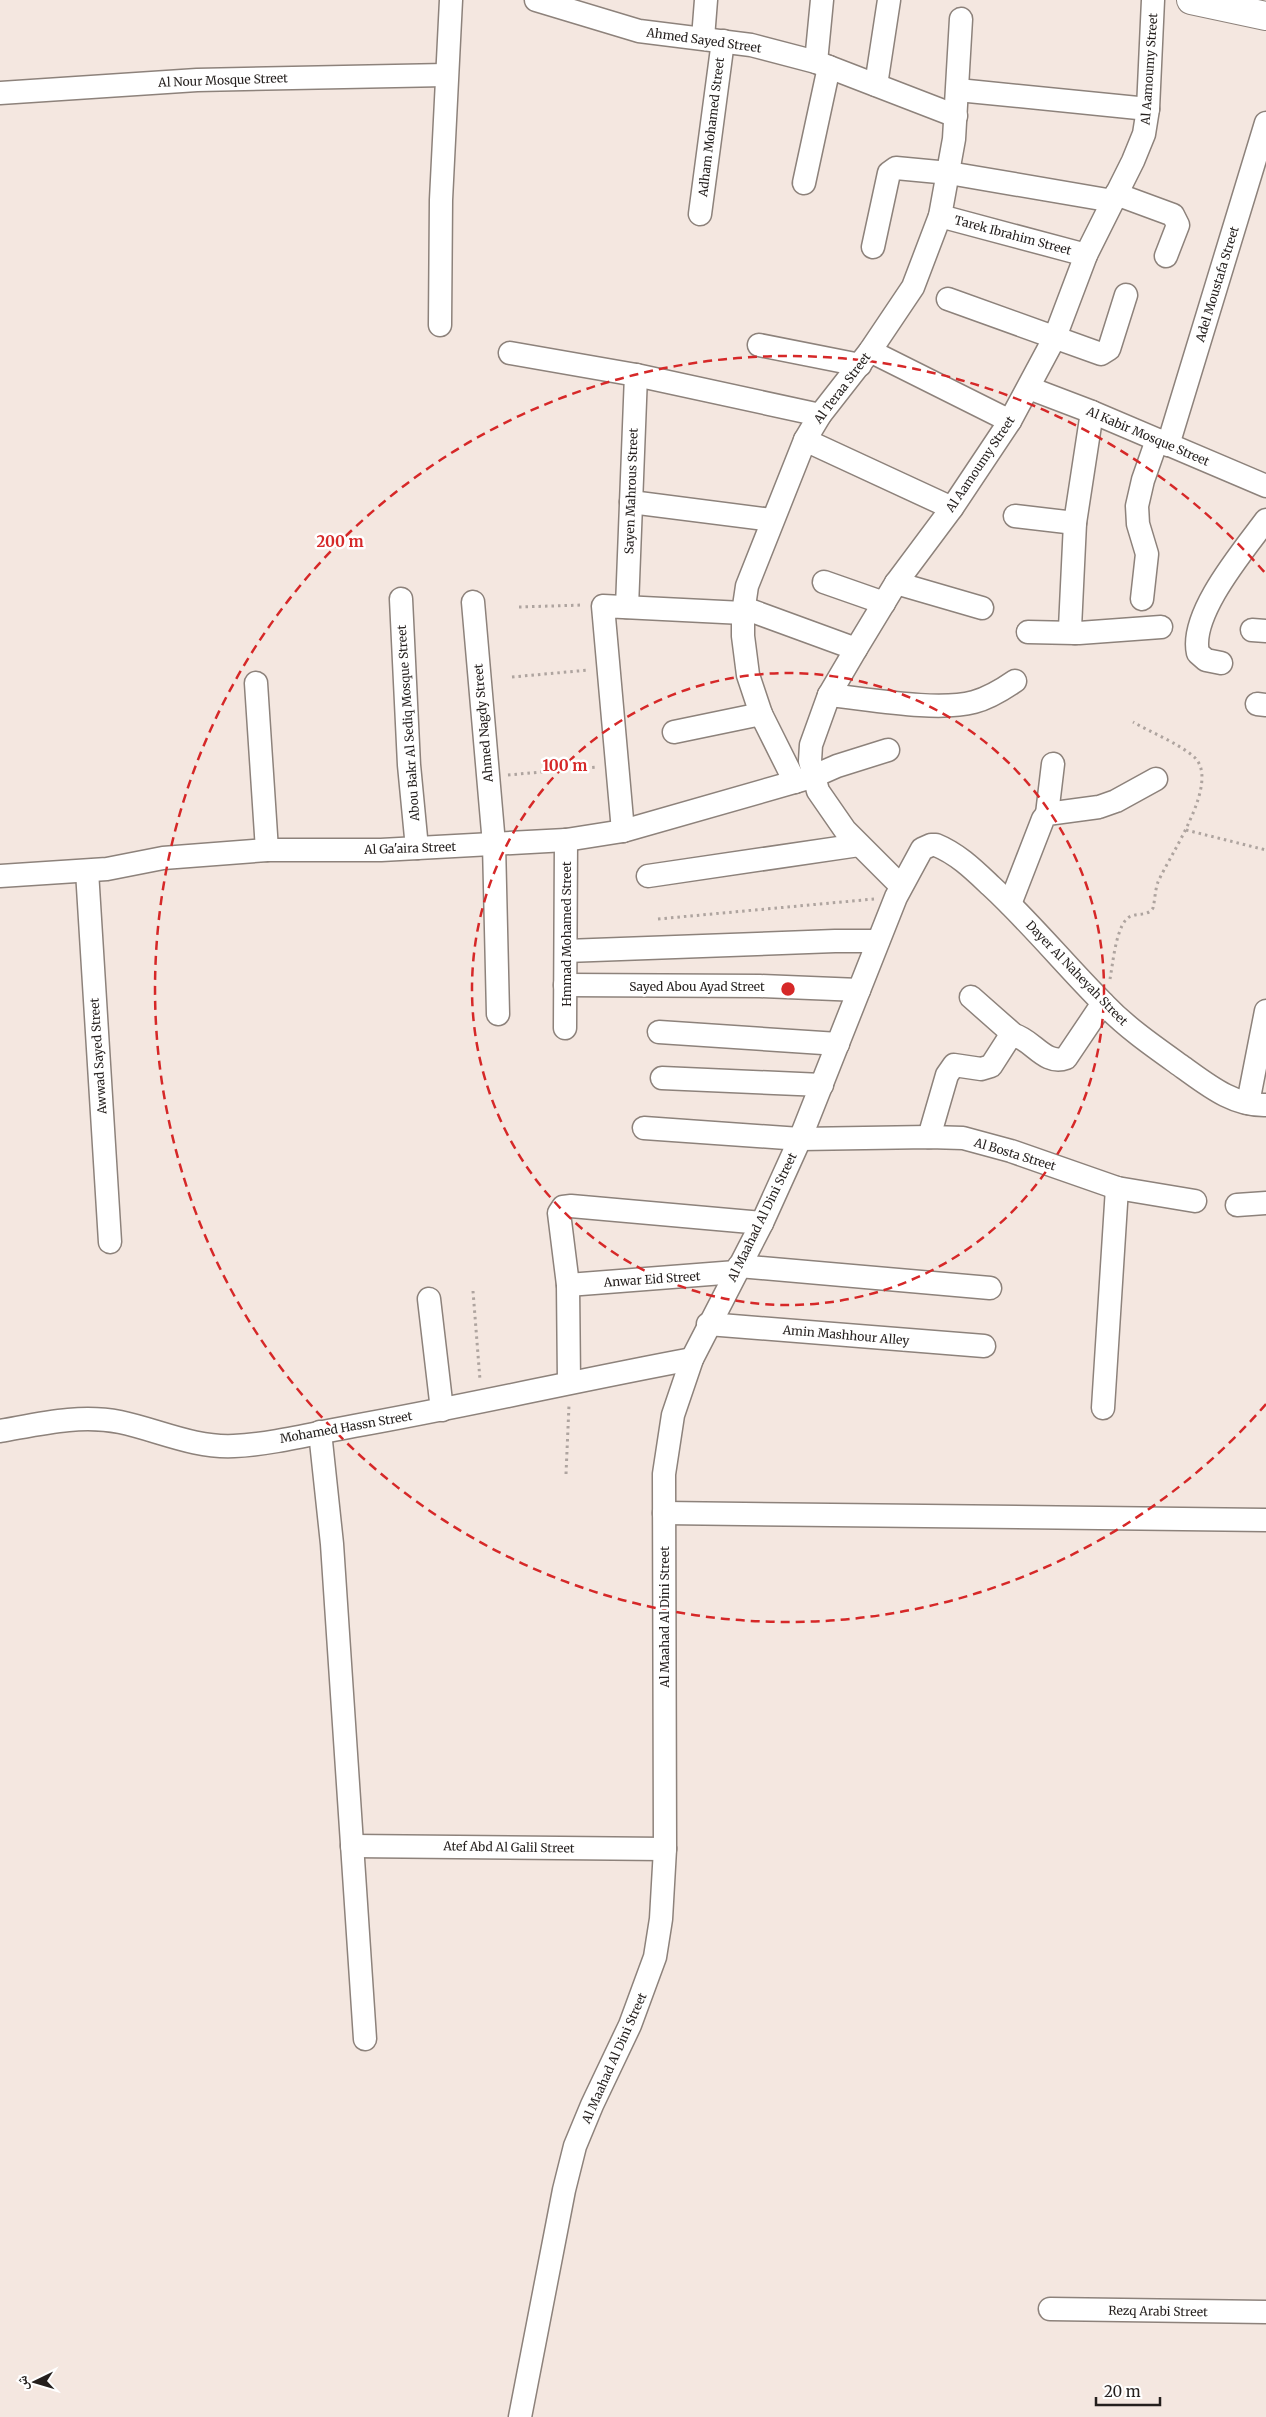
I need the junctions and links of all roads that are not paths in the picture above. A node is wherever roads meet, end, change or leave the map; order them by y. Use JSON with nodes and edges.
{"nodes":[{"id":1,"x":451,"y":0,"type":"edge"},
{"id":2,"x":536,"y":0,"type":"edge"},
{"id":3,"x":706,"y":0,"type":"edge"},
{"id":4,"x":822,"y":0,"type":"edge"},
{"id":5,"x":890,"y":0,"type":"edge"},
{"id":6,"x":1153,"y":0,"type":"edge"},
{"id":7,"x":1191,"y":0,"type":"edge"},
{"id":8,"x":1266,"y":16,"type":"edge"},
{"id":9,"x":961,"y":19,"type":"dead end"},
{"id":10,"x":713,"y":39,"type":"junction"},
{"id":11,"x":823,"y":65,"type":"junction"},
{"id":12,"x":446,"y":76,"type":"junction"},
{"id":13,"x":876,"y":85,"type":"junction"},
{"id":14,"x":958,"y":90,"type":"junction"},
{"id":15,"x":0,"y":93,"type":"edge"},
{"id":16,"x":1148,"y":109,"type":"junction"},
{"id":17,"x":956,"y":116,"type":"junction"},
{"id":18,"x":1266,"y":123,"type":"edge"},
{"id":19,"x":949,"y":173,"type":"junction"},
{"id":20,"x":804,"y":183,"type":"dead end"},
{"id":21,"x":1114,"y":198,"type":"junction"},
{"id":22,"x":700,"y":214,"type":"dead end"},
{"id":23,"x":940,"y":216,"type":"junction"},
{"id":24,"x":873,"y":248,"type":"dead end"},
{"id":25,"x":1086,"y":254,"type":"junction"},
{"id":26,"x":1166,"y":256,"type":"dead end"},
{"id":27,"x":1126,"y":295,"type":"dead end"},
{"id":28,"x":948,"y":299,"type":"dead end"},
{"id":29,"x":440,"y":325,"type":"dead end"},
{"id":30,"x":1055,"y":337,"type":"junction"},
{"id":31,"x":759,"y":344,"type":"dead end"},
{"id":32,"x":510,"y":354,"type":"dead end"},
{"id":33,"x":865,"y":358,"type":"junction"},
{"id":34,"x":636,"y":375,"type":"junction"},
{"id":35,"x":1029,"y":388,"type":"junction"},
{"id":36,"x":1092,"y":412,"type":"junction"},
{"id":37,"x":820,"y":415,"type":"junction"},
{"id":38,"x":1010,"y":421,"type":"junction"},
{"id":39,"x":805,"y":440,"type":"junction"},
{"id":40,"x":1163,"y":442,"type":"junction"},
{"id":41,"x":1266,"y":486,"type":"edge"},
{"id":42,"x":630,"y":502,"type":"junction"},
{"id":43,"x":952,"y":508,"type":"junction"},
{"id":44,"x":1015,"y":516,"type":"dead end"},
{"id":45,"x":772,"y":520,"type":"junction"},
{"id":46,"x":1266,"y":520,"type":"edge"},
{"id":47,"x":1075,"y":523,"type":"junction"},
{"id":48,"x":824,"y":582,"type":"dead end"},
{"id":49,"x":896,"y":583,"type":"junction"},
{"id":50,"x":401,"y":599,"type":"dead end"},
{"id":51,"x":1142,"y":599,"type":"dead end"},
{"id":52,"x":473,"y":602,"type":"dead end"},
{"id":53,"x":884,"y":603,"type":"junction"},
{"id":54,"x":627,"y":607,"type":"junction"},
{"id":55,"x":982,"y":608,"type":"dead end"},
{"id":56,"x":743,"y":611,"type":"junction"},
{"id":57,"x":1162,"y":627,"type":"dead end"},
{"id":58,"x":1028,"y":632,"type":"dead end"},
{"id":59,"x":1075,"y":633,"type":"junction"},
{"id":60,"x":856,"y":649,"type":"junction"},
{"id":61,"x":1221,"y":663,"type":"dead end"},
{"id":62,"x":1015,"y":681,"type":"dead end"},
{"id":63,"x":256,"y":683,"type":"dead end"},
{"id":64,"x":829,"y":695,"type":"junction"},
{"id":65,"x":761,"y":714,"type":"junction"},
{"id":66,"x":674,"y":732,"type":"dead end"},
{"id":67,"x":888,"y":750,"type":"dead end"},
{"id":68,"x":1054,"y":764,"type":"dead end"},
{"id":69,"x":1156,"y":779,"type":"dead end"},
{"id":70,"x":804,"y":780,"type":"junction"},
{"id":71,"x":1047,"y":814,"type":"junction"},
{"id":72,"x":623,"y":831,"type":"junction"},
{"id":73,"x":566,"y":840,"type":"junction"},
{"id":74,"x":494,"y":844,"type":"junction"},
{"id":75,"x":860,"y":845,"type":"junction"},
{"id":76,"x":417,"y":848,"type":"junction"},
{"id":77,"x":922,"y":849,"type":"joint"},
{"id":78,"x":267,"y":850,"type":"junction"},
{"id":79,"x":87,"y":871,"type":"junction"},
{"id":80,"x":0,"y":876,"type":"edge"},
{"id":81,"x":648,"y":876,"type":"dead end"},
{"id":82,"x":898,"y":891,"type":"junction"},
{"id":83,"x":1010,"y":904,"type":"junction"},
{"id":84,"x":878,"y":941,"type":"junction"},
{"id":85,"x":566,"y":951,"type":"junction"},
{"id":86,"x":565,"y":985,"type":"junction"},
{"id":87,"x":859,"y":990,"type":"junction"},
{"id":88,"x":971,"y":997,"type":"dead end"},
{"id":89,"x":1102,"y":1002,"type":"junction"},
{"id":90,"x":1266,"y":1011,"type":"edge"},
{"id":91,"x":498,"y":1014,"type":"dead end"},
{"id":92,"x":565,"y":1028,"type":"dead end"},
{"id":93,"x":659,"y":1032,"type":"dead end"},
{"id":94,"x":1014,"y":1035,"type":"junction"},
{"id":95,"x":838,"y":1044,"type":"junction"},
{"id":96,"x":662,"y":1078,"type":"dead end"},
{"id":97,"x":822,"y":1085,"type":"junction"},
{"id":98,"x":1257,"y":1104,"type":"edge"},
{"id":99,"x":644,"y":1128,"type":"dead end"},
{"id":100,"x":929,"y":1136,"type":"junction"},
{"id":101,"x":800,"y":1139,"type":"junction"},
{"id":102,"x":1117,"y":1188,"type":"junction"},
{"id":103,"x":1195,"y":1201,"type":"dead end"},
{"id":104,"x":1266,"y":1203,"type":"edge"},
{"id":105,"x":1237,"y":1205,"type":"dead end"},
{"id":106,"x":762,"y":1223,"type":"junction"},
{"id":107,"x":110,"y":1242,"type":"dead end"},
{"id":108,"x":737,"y":1269,"type":"junction"},
{"id":109,"x":568,"y":1285,"type":"junction"},
{"id":110,"x":990,"y":1288,"type":"dead end"},
{"id":111,"x":429,"y":1299,"type":"dead end"},
{"id":112,"x":708,"y":1324,"type":"junction"},
{"id":113,"x":984,"y":1346,"type":"dead end"},
{"id":114,"x":692,"y":1359,"type":"junction"},
{"id":115,"x":570,"y":1382,"type":"junction"},
{"id":116,"x":1104,"y":1408,"type":"dead end"},
{"id":117,"x":442,"y":1410,"type":"junction"},
{"id":118,"x":0,"y":1431,"type":"edge"},
{"id":119,"x":320,"y":1432,"type":"junction"},
{"id":120,"x":664,"y":1513,"type":"junction"},
{"id":121,"x":1266,"y":1520,"type":"edge"},
{"id":122,"x":352,"y":1846,"type":"junction"},
{"id":123,"x":665,"y":1849,"type":"junction"},
{"id":124,"x":365,"y":2040,"type":"dead end"},
{"id":125,"x":1050,"y":2309,"type":"dead end"},
{"id":126,"x":1266,"y":2312,"type":"edge"},
{"id":127,"x":520,"y":2417,"type":"edge"}],
"edges":[{"from":1,"to":12,"type":"street"},
{"from":2,"to":10,"type":"street","name":"Ahmed Sayed Street"},
{"from":3,"to":10,"type":"street","name":"Adham Mohamed Street"},
{"from":4,"to":11,"type":"street"},
{"from":5,"to":13,"type":"street"},
{"from":6,"to":16,"type":"street","name":"Al Aamoumy Street"},
{"from":7,"to":8,"type":"main road"},
{"from":9,"to":14,"type":"street","name":"Al Teraa Street"},
{"from":10,"to":11,"type":"street","name":"Ahmed Sayed Street"},
{"from":10,"to":22,"type":"street","name":"Adham Mohamed Street"},
{"from":11,"to":13,"type":"street","name":"Ahmed Sayed Street"},
{"from":11,"to":20,"type":"street"},
{"from":12,"to":15,"type":"street","name":"Al Nour Mosque Street"},
{"from":12,"to":29,"type":"street"},
{"from":13,"to":17,"type":"street","name":"Ahmed Sayed Street"},
{"from":14,"to":16,"type":"street"},
{"from":14,"to":17,"type":"street","name":"Al Teraa Street"},
{"from":16,"to":21,"type":"street","name":"Al Aamoumy Street"},
{"from":17,"to":19,"type":"street","name":"Al Teraa Street"},
{"from":18,"to":40,"type":"street","name":"Adel Moustafa Street"},
{"from":19,"to":21,"type":"street"},
{"from":19,"to":23,"type":"street","name":"Al Teraa Street"},
{"from":19,"to":24,"type":"street"},
{"from":21,"to":25,"type":"street","name":"Al Aamoumy Street"},
{"from":21,"to":26,"type":"street"},
{"from":23,"to":25,"type":"street","name":"Tarek Ibrahim Street"},
{"from":23,"to":33,"type":"street","name":"Al Teraa Street"},
{"from":25,"to":30,"type":"street","name":"Al Aamoumy Street"},
{"from":27,"to":30,"type":"street"},
{"from":28,"to":30,"type":"street"},
{"from":30,"to":35,"type":"street","name":"Al Aamoumy Street"},
{"from":31,"to":33,"type":"street"},
{"from":32,"to":34,"type":"street"},
{"from":33,"to":37,"type":"street","name":"Al Teraa Street"},
{"from":33,"to":38,"type":"street"},
{"from":34,"to":37,"type":"street"},
{"from":34,"to":42,"type":"street","name":"Sayen Mahrous Street"},
{"from":35,"to":36,"type":"street","name":"Al Kabir Mosque Street"},
{"from":35,"to":38,"type":"street","name":"Al Aamoumy Street"},
{"from":36,"to":40,"type":"street","name":"Al Kabir Mosque Street"},
{"from":36,"to":47,"type":"street"},
{"from":37,"to":39,"type":"street","name":"Al Teraa Street"},
{"from":38,"to":43,"type":"street","name":"Al Aamoumy Street"},
{"from":39,"to":43,"type":"street"},
{"from":39,"to":45,"type":"street","name":"Al Teraa Street"},
{"from":40,"to":41,"type":"street","name":"Al Kabir Mosque Street"},
{"from":40,"to":51,"type":"street","name":"Adel Moustafa Street"},
{"from":42,"to":45,"type":"street"},
{"from":42,"to":54,"type":"street","name":"Sayen Mahrous Street"},
{"from":43,"to":49,"type":"street","name":"Al Aamoumy Street"},
{"from":44,"to":47,"type":"street"},
{"from":45,"to":56,"type":"street","name":"Al Teraa Street"},
{"from":46,"to":61,"type":"street"},
{"from":47,"to":59,"type":"street"},
{"from":48,"to":53,"type":"street"},
{"from":49,"to":53,"type":"street","name":"Al Aamoumy Street"},
{"from":49,"to":55,"type":"street"},
{"from":50,"to":76,"type":"street","name":"Abou Bakr Al Sediq Mosque Street"},
{"from":52,"to":74,"type":"street","name":"Ahmed Nagdy Street"},
{"from":53,"to":60,"type":"street","name":"Al Aamoumy Street"},
{"from":54,"to":56,"type":"street"},
{"from":54,"to":72,"type":"street"},
{"from":56,"to":60,"type":"street"},
{"from":56,"to":65,"type":"street","name":"Al Teraa Street"},
{"from":57,"to":59,"type":"street"},
{"from":58,"to":59,"type":"street"},
{"from":60,"to":64,"type":"street","name":"Al Aamoumy Street"},
{"from":62,"to":64,"type":"street"},
{"from":63,"to":78,"type":"street"},
{"from":64,"to":70,"type":"street","name":"Al Aamoumy Street"},
{"from":65,"to":66,"type":"street"},
{"from":65,"to":70,"type":"street","name":"Al Teraa Street"},
{"from":67,"to":70,"type":"street","name":"Al Ga'aira Street"},
{"from":68,"to":71,"type":"street"},
{"from":69,"to":71,"type":"street"},
{"from":70,"to":72,"type":"street","name":"Al Ga'aira Street"},
{"from":70,"to":75,"type":"street","name":"Al Aamoumy Street"},
{"from":71,"to":83,"type":"street"},
{"from":72,"to":73,"type":"street","name":"Al Ga'aira Street"},
{"from":73,"to":74,"type":"street","name":"Al Ga'aira Street"},
{"from":73,"to":85,"type":"street","name":"Hmmad Mohamed Street"},
{"from":74,"to":76,"type":"street","name":"Al Ga'aira Street"},
{"from":74,"to":91,"type":"street","name":"Ahmed Nagdy Street"},
{"from":75,"to":81,"type":"street"},
{"from":75,"to":82,"type":"street","name":"Al Aamoumy Street"},
{"from":76,"to":78,"type":"street","name":"Al Ga'aira Street"},
{"from":77,"to":82,"type":"street","name":"Al Maahad Al Dini Street"},
{"from":77,"to":83,"type":"street","name":"Dayer Al Naheyah Street"},
{"from":78,"to":79,"type":"street","name":"Al Ga'aira Street"},
{"from":79,"to":80,"type":"street","name":"Al Ga'aira Street"},
{"from":79,"to":107,"type":"street","name":"Awwad Sayed Street"},
{"from":82,"to":84,"type":"street","name":"Al Maahad Al Dini Street"},
{"from":83,"to":89,"type":"street","name":"Dayer Al Naheyah Street"},
{"from":84,"to":85,"type":"street"},
{"from":84,"to":87,"type":"street","name":"Al Maahad Al Dini Street"},
{"from":85,"to":86,"type":"street","name":"Hmmad Mohamed Street"},
{"from":86,"to":87,"type":"street","name":"Sayed Abou Ayad Street"},
{"from":86,"to":92,"type":"street","name":"Hmmad Mohamed Street"},
{"from":87,"to":95,"type":"street","name":"Al Maahad Al Dini Street"},
{"from":88,"to":94,"type":"street"},
{"from":89,"to":94,"type":"street"},
{"from":89,"to":98,"type":"street","name":"Dayer Al Naheyah Street"},
{"from":90,"to":98,"type":"street"},
{"from":93,"to":95,"type":"street"},
{"from":94,"to":100,"type":"street"},
{"from":95,"to":97,"type":"street","name":"Al Maahad Al Dini Street"},
{"from":96,"to":97,"type":"street"},
{"from":97,"to":101,"type":"street","name":"Al Maahad Al Dini Street"},
{"from":99,"to":101,"type":"street","name":"Al Bosta Street"},
{"from":100,"to":101,"type":"street","name":"Al Bosta Street"},
{"from":100,"to":102,"type":"street","name":"Al Bosta Street"},
{"from":101,"to":106,"type":"street","name":"Al Maahad Al Dini Street"},
{"from":102,"to":103,"type":"street","name":"Al Bosta Street"},
{"from":102,"to":116,"type":"street"},
{"from":104,"to":105,"type":"street"},
{"from":106,"to":108,"type":"street","name":"Al Maahad Al Dini Street"},
{"from":106,"to":109,"type":"street"},
{"from":108,"to":109,"type":"street","name":"Anwar Eid Street"},
{"from":108,"to":110,"type":"street","name":"Anwar Eid Street"},
{"from":108,"to":112,"type":"street","name":"Al Maahad Al Dini Street"},
{"from":109,"to":115,"type":"street"},
{"from":111,"to":117,"type":"street"},
{"from":112,"to":113,"type":"street","name":"Amin Mashhour Alley"},
{"from":112,"to":114,"type":"street","name":"Al Maahad Al Dini Street"},
{"from":114,"to":115,"type":"street","name":"Mohamed Hassn Street"},
{"from":114,"to":120,"type":"street","name":"Al Maahad Al Dini Street"},
{"from":115,"to":117,"type":"street","name":"Mohamed Hassn Street"},
{"from":117,"to":119,"type":"street","name":"Mohamed Hassn Street"},
{"from":118,"to":119,"type":"street","name":"Mohamed Hassn Street"},
{"from":119,"to":122,"type":"street"},
{"from":120,"to":121,"type":"street"},
{"from":120,"to":123,"type":"street","name":"Al Maahad Al Dini Street"},
{"from":122,"to":123,"type":"street","name":"Atef Abd Al Galil Street"},
{"from":122,"to":124,"type":"street"},
{"from":123,"to":127,"type":"street","name":"Al Maahad Al Dini Street"},
{"from":125,"to":126,"type":"street","name":"Rezq Arabi Street"}]}
